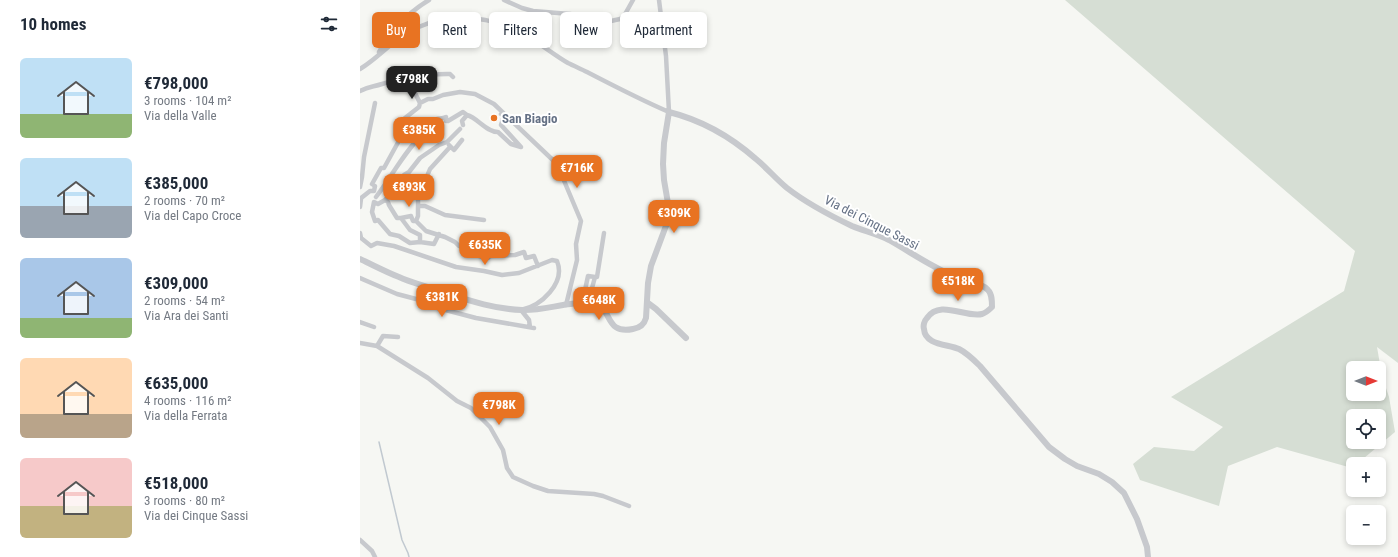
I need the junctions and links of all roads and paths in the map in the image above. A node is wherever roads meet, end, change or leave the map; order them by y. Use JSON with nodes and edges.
{"nodes":[{"id":1,"x":429,"y":0,"type":"edge"},
{"id":2,"x":504,"y":0,"type":"edge"},
{"id":3,"x":633,"y":0,"type":"edge"},
{"id":4,"x":659,"y":0,"type":"edge"},
{"id":5,"x":378,"y":55,"type":"junction"},
{"id":6,"x":360,"y":69,"type":"edge"},
{"id":7,"x":435,"y":74,"type":"junction"},
{"id":8,"x":453,"y":77,"type":"dead end"},
{"id":9,"x":360,"y":91,"type":"edge"},
{"id":10,"x":375,"y":102,"type":"dead end"},
{"id":11,"x":420,"y":103,"type":"junction"},
{"id":12,"x":499,"y":108,"type":"junction"},
{"id":13,"x":669,"y":112,"type":"junction"},
{"id":14,"x":466,"y":116,"type":"junction"},
{"id":15,"x":462,"y":140,"type":"dead end"},
{"id":16,"x":447,"y":142,"type":"junction"},
{"id":17,"x":450,"y":147,"type":"junction"},
{"id":18,"x":362,"y":158,"type":"edge"},
{"id":19,"x":361,"y":177,"type":"edge"},
{"id":20,"x":360,"y":187,"type":"edge"},
{"id":21,"x":374,"y":191,"type":"junction"},
{"id":22,"x":376,"y":197,"type":"junction"},
{"id":23,"x":360,"y":199,"type":"edge"},
{"id":24,"x":385,"y":200,"type":"junction"},
{"id":25,"x":374,"y":202,"type":"junction"},
{"id":26,"x":418,"y":206,"type":"junction"},
{"id":27,"x":360,"y":207,"type":"edge"},
{"id":28,"x":400,"y":218,"type":"junction"},
{"id":29,"x":484,"y":220,"type":"dead end"},
{"id":30,"x":416,"y":221,"type":"junction"},
{"id":31,"x":360,"y":233,"type":"edge"},
{"id":32,"x":604,"y":233,"type":"dead end"},
{"id":33,"x":439,"y":234,"type":"junction"},
{"id":34,"x":488,"y":241,"type":"dead end"},
{"id":35,"x":420,"y":242,"type":"junction"},
{"id":36,"x":469,"y":253,"type":"junction"},
{"id":37,"x":360,"y":259,"type":"edge"},
{"id":38,"x":538,"y":266,"type":"junction"},
{"id":39,"x":360,"y":278,"type":"edge"},
{"id":40,"x":588,"y":303,"type":"junction"},
{"id":41,"x":648,"y":303,"type":"junction"},
{"id":42,"x":566,"y":305,"type":"junction"},
{"id":43,"x":521,"y":310,"type":"junction"},
{"id":44,"x":360,"y":322,"type":"edge"},
{"id":45,"x":374,"y":327,"type":"dead end"},
{"id":46,"x":398,"y":337,"type":"dead end"},
{"id":47,"x":686,"y":338,"type":"dead end"},
{"id":48,"x":360,"y":343,"type":"edge"},
{"id":49,"x":377,"y":346,"type":"junction"},
{"id":50,"x":629,"y":506,"type":"dead end"},
{"id":51,"x":360,"y":540,"type":"edge"},
{"id":52,"x":375,"y":557,"type":"edge"},
{"id":53,"x":1148,"y":557,"type":"edge"}],
"edges":[{"from":1,"to":5,"type":"street"},
{"from":2,"to":3,"type":"street"},
{"from":4,"to":13,"type":"street"},
{"from":5,"to":6,"type":"street"},
{"from":5,"to":13,"type":"street"},
{"from":7,"to":8,"type":"street"},
{"from":7,"to":9,"type":"street"},
{"from":7,"to":11,"type":"street"},
{"from":10,"to":18,"type":"street"},
{"from":11,"to":12,"type":"street"},
{"from":11,"to":21,"type":"street"},
{"from":12,"to":14,"type":"street"},
{"from":12,"to":42,"type":"street"},
{"from":13,"to":41,"type":"street"},
{"from":13,"to":53,"type":"street","name":"Via dei Cinque Sassi"},
{"from":14,"to":16,"type":"street"},
{"from":14,"to":22,"type":"street"},
{"from":15,"to":17,"type":"street"},
{"from":16,"to":17,"type":"street"},
{"from":16,"to":24,"type":"street"},
{"from":17,"to":26,"type":"street"},
{"from":18,"to":19,"type":"street"},
{"from":19,"to":20,"type":"street"},
{"from":21,"to":22,"type":"street"},
{"from":21,"to":23,"type":"street"},
{"from":22,"to":25,"type":"street"},
{"from":23,"to":27,"type":"street"},
{"from":24,"to":25,"type":"street"},
{"from":24,"to":28,"type":"street"},
{"from":25,"to":35,"type":"street"},
{"from":26,"to":29,"type":"street"},
{"from":26,"to":30,"type":"street"},
{"from":28,"to":30,"type":"street"},
{"from":28,"to":35,"type":"street"},
{"from":30,"to":33,"type":"street"},
{"from":31,"to":38,"type":"street"},
{"from":32,"to":40,"type":"street"},
{"from":33,"to":35,"type":"street"},
{"from":33,"to":36,"type":"street"},
{"from":34,"to":36,"type":"street"},
{"from":36,"to":38,"type":"street"},
{"from":37,"to":43,"type":"street"},
{"from":38,"to":43,"type":"street"},
{"from":39,"to":43,"type":"street"},
{"from":40,"to":41,"type":"street"},
{"from":40,"to":42,"type":"street"},
{"from":41,"to":47,"type":"street"},
{"from":42,"to":43,"type":"street"},
{"from":44,"to":45,"type":"street"},
{"from":46,"to":49,"type":"street"},
{"from":48,"to":49,"type":"street"},
{"from":49,"to":50,"type":"street"},
{"from":51,"to":52,"type":"street"}]}
